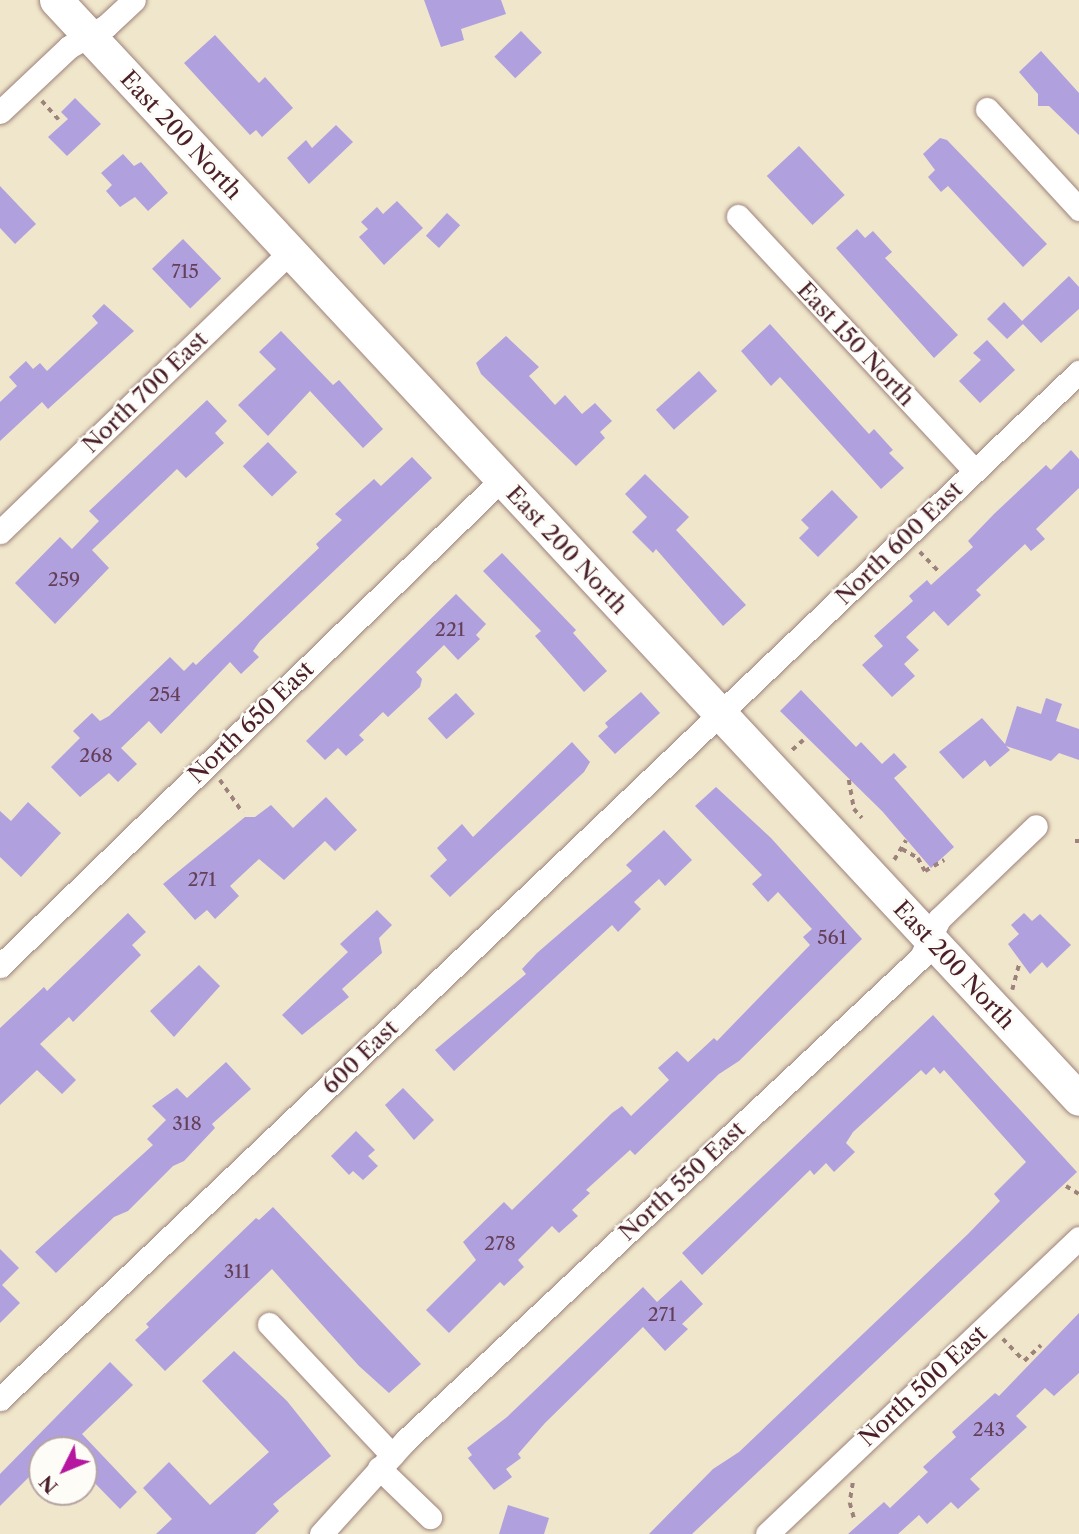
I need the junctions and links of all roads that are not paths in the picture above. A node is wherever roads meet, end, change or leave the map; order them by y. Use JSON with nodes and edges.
{"nodes":[{"id":1,"x":56,"y":0,"type":"edge"},
{"id":2,"x":134,"y":0,"type":"edge"},
{"id":3,"x":89,"y":36,"type":"junction"},
{"id":4,"x":987,"y":109,"type":"dead end"},
{"id":5,"x":0,"y":111,"type":"edge"},
{"id":6,"x":1079,"y":209,"type":"edge"},
{"id":7,"x":738,"y":216,"type":"dead end"},
{"id":8,"x":290,"y":252,"type":"junction"},
{"id":9,"x":1079,"y":372,"type":"edge"},
{"id":10,"x":974,"y":470,"type":"junction"},
{"id":11,"x":502,"y":479,"type":"junction"},
{"id":12,"x":0,"y":532,"type":"edge"},
{"id":13,"x":719,"y":715,"type":"junction"},
{"id":14,"x":1036,"y":826,"type":"dead end"},
{"id":15,"x":928,"y":937,"type":"junction"},
{"id":16,"x":0,"y":966,"type":"edge"},
{"id":17,"x":1079,"y":1099,"type":"edge"},
{"id":18,"x":1079,"y":1238,"type":"edge"},
{"id":19,"x":269,"y":1324,"type":"dead end"},
{"id":20,"x":0,"y":1399,"type":"edge"},
{"id":21,"x":385,"y":1461,"type":"junction"},
{"id":22,"x":430,"y":1517,"type":"dead end"},
{"id":23,"x":321,"y":1534,"type":"edge"},
{"id":24,"x":767,"y":1534,"type":"edge"}],
"edges":[{"from":1,"to":3,"type":"street","name":"East 200 North"},
{"from":2,"to":3,"type":"street"},
{"from":3,"to":5,"type":"street"},
{"from":3,"to":8,"type":"street","name":"East 200 North"},
{"from":4,"to":6,"type":"street"},
{"from":7,"to":10,"type":"street","name":"East 150 North"},
{"from":8,"to":11,"type":"street","name":"East 200 North"},
{"from":8,"to":12,"type":"street","name":"North 700 East"},
{"from":9,"to":10,"type":"street","name":"North 600 East"},
{"from":10,"to":13,"type":"street","name":"North 600 East"},
{"from":11,"to":13,"type":"street","name":"East 200 North"},
{"from":11,"to":16,"type":"street","name":"North 650 East"},
{"from":13,"to":15,"type":"street","name":"East 200 North"},
{"from":13,"to":20,"type":"street","name":"600 East"},
{"from":14,"to":15,"type":"street","name":"North 550 East"},
{"from":15,"to":17,"type":"street","name":"East 200 North"},
{"from":15,"to":21,"type":"street","name":"North 550 East"},
{"from":18,"to":24,"type":"street","name":"North 500 East"},
{"from":19,"to":21,"type":"street"},
{"from":21,"to":22,"type":"street"},
{"from":21,"to":23,"type":"street","name":"North 550 East"}]}
